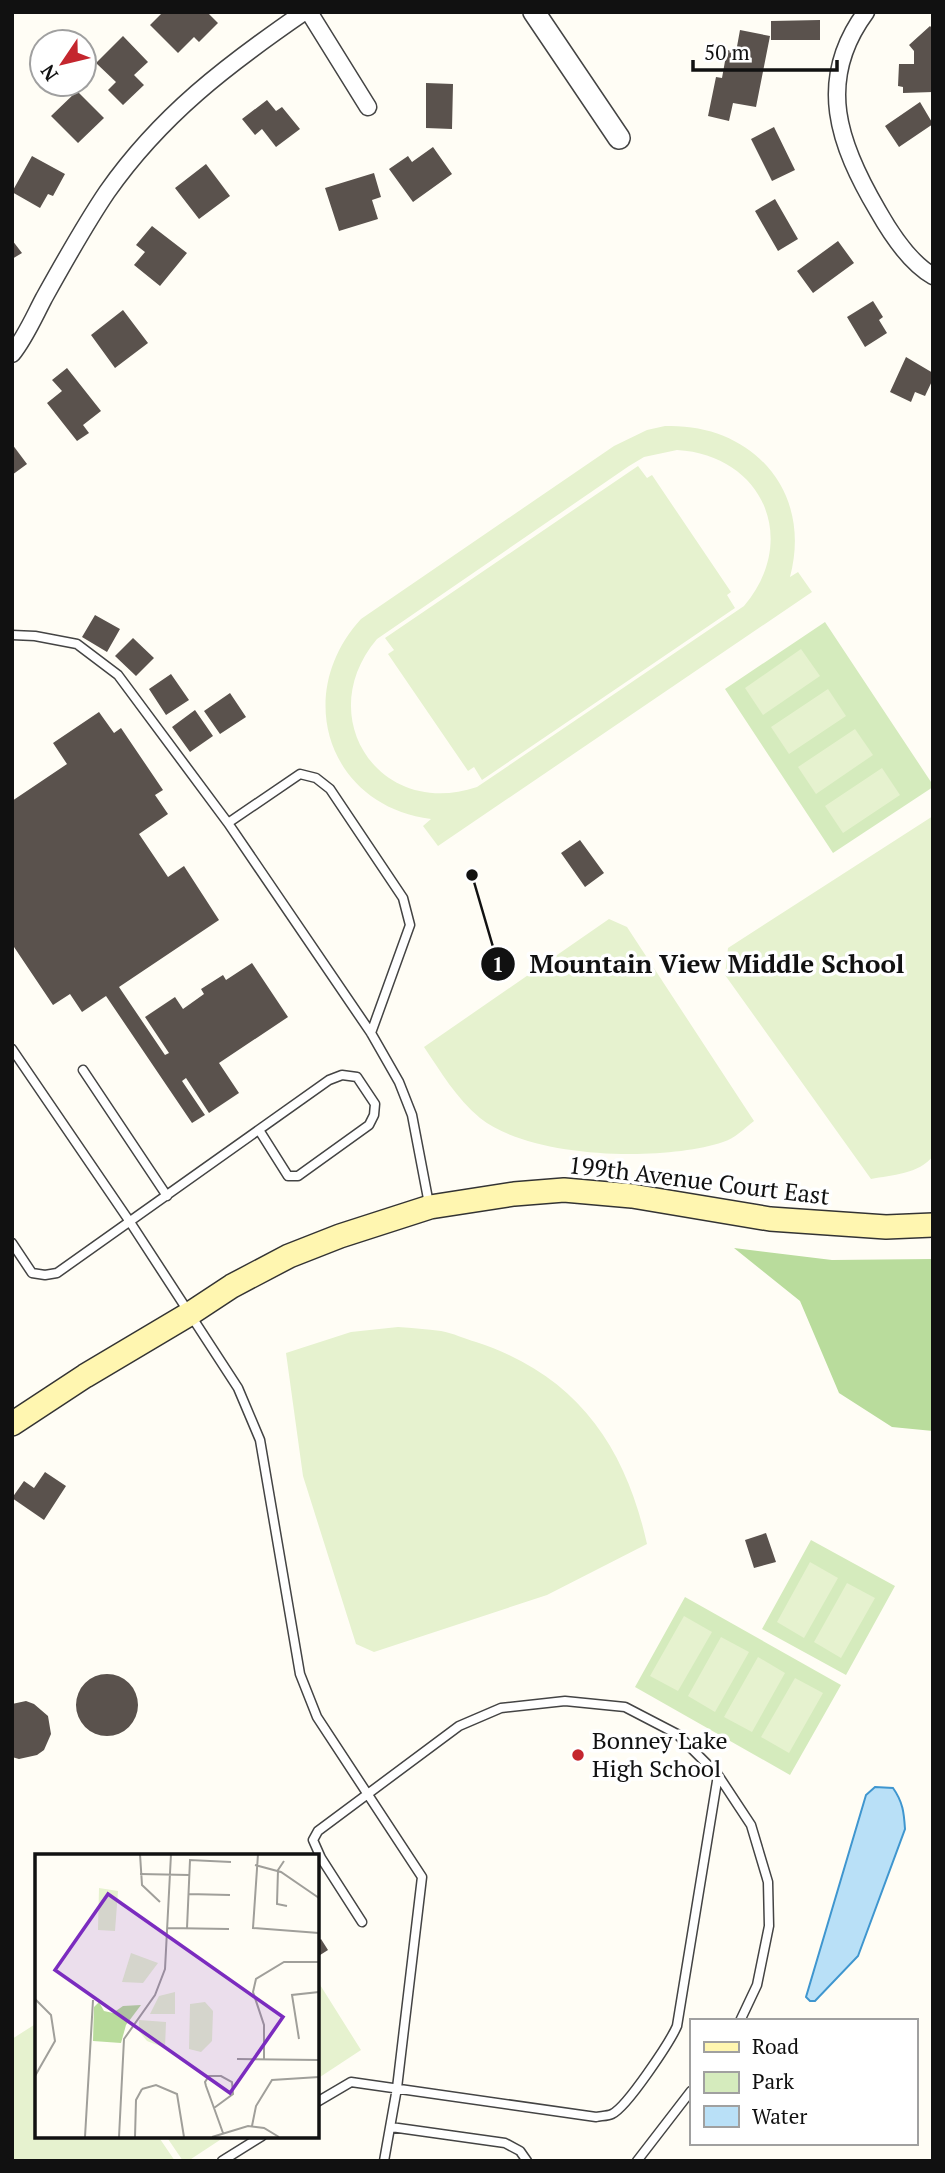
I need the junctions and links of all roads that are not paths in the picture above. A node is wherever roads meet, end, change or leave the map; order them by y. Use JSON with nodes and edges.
{"nodes":[{"id":1,"x":304,"y":12,"type":"edge"},
{"id":2,"x":309,"y":12,"type":"edge"},
{"id":3,"x":534,"y":12,"type":"edge"},
{"id":4,"x":866,"y":12,"type":"edge"},
{"id":5,"x":368,"y":107,"type":"dead end"},
{"id":6,"x":619,"y":138,"type":"dead end"},
{"id":7,"x":933,"y":276,"type":"edge"},
{"id":8,"x":12,"y":354,"type":"edge"},
{"id":9,"x":12,"y":635,"type":"edge"},
{"id":10,"x":228,"y":823,"type":"junction"},
{"id":11,"x":371,"y":1033,"type":"junction"},
{"id":12,"x":12,"y":1049,"type":"edge"},
{"id":13,"x":83,"y":1070,"type":"dead end"},
{"id":14,"x":259,"y":1130,"type":"junction"},
{"id":15,"x":167,"y":1196,"type":"junction"},
{"id":16,"x":430,"y":1207,"type":"junction"},
{"id":17,"x":130,"y":1222,"type":"junction"},
{"id":18,"x":933,"y":1225,"type":"edge"},
{"id":19,"x":12,"y":1243,"type":"edge"},
{"id":20,"x":191,"y":1313,"type":"junction"},
{"id":21,"x":12,"y":1424,"type":"edge"},
{"id":22,"x":718,"y":1775,"type":"junction"},
{"id":23,"x":366,"y":1793,"type":"junction"},
{"id":24,"x":362,"y":1922,"type":"dead end"},
{"id":25,"x":741,"y":2019,"type":"edge"},
{"id":26,"x":397,"y":2088,"type":"junction"},
{"id":27,"x":690,"y":2092,"type":"edge"},
{"id":28,"x":318,"y":2101,"type":"edge"},
{"id":29,"x":391,"y":2127,"type":"junction"},
{"id":30,"x":259,"y":2138,"type":"edge"},
{"id":31,"x":222,"y":2161,"type":"edge"},
{"id":32,"x":384,"y":2161,"type":"edge"},
{"id":33,"x":527,"y":2161,"type":"edge"},
{"id":34,"x":637,"y":2161,"type":"edge"}],
"edges":[{"from":1,"to":8,"type":"street"},
{"from":2,"to":5,"type":"street"},
{"from":3,"to":6,"type":"street"},
{"from":4,"to":7,"type":"street"},
{"from":9,"to":10,"type":"lane"},
{"from":10,"to":11,"type":"lane"},
{"from":10,"to":11,"type":"lane"},
{"from":11,"to":16,"type":"lane"},
{"from":12,"to":17,"type":"lane"},
{"from":13,"to":15,"type":"lane"},
{"from":14,"to":14,"type":"lane"},
{"from":14,"to":15,"type":"lane"},
{"from":15,"to":17,"type":"lane"},
{"from":16,"to":18,"type":"main road","name":"199th Avenue Court East"},
{"from":16,"to":20,"type":"main road","name":"199th Avenue Court East"},
{"from":17,"to":19,"type":"lane"},
{"from":17,"to":20,"type":"lane"},
{"from":20,"to":21,"type":"main road","name":"199th Avenue Court East"},
{"from":20,"to":23,"type":"lane"},
{"from":22,"to":23,"type":"lane"},
{"from":22,"to":25,"type":"lane"},
{"from":22,"to":26,"type":"lane"},
{"from":23,"to":24,"type":"lane"},
{"from":23,"to":26,"type":"lane"},
{"from":26,"to":28,"type":"lane"},
{"from":26,"to":29,"type":"lane"},
{"from":27,"to":34,"type":"lane"},
{"from":29,"to":32,"type":"lane"},
{"from":29,"to":33,"type":"lane"},
{"from":30,"to":31,"type":"lane"}]}
